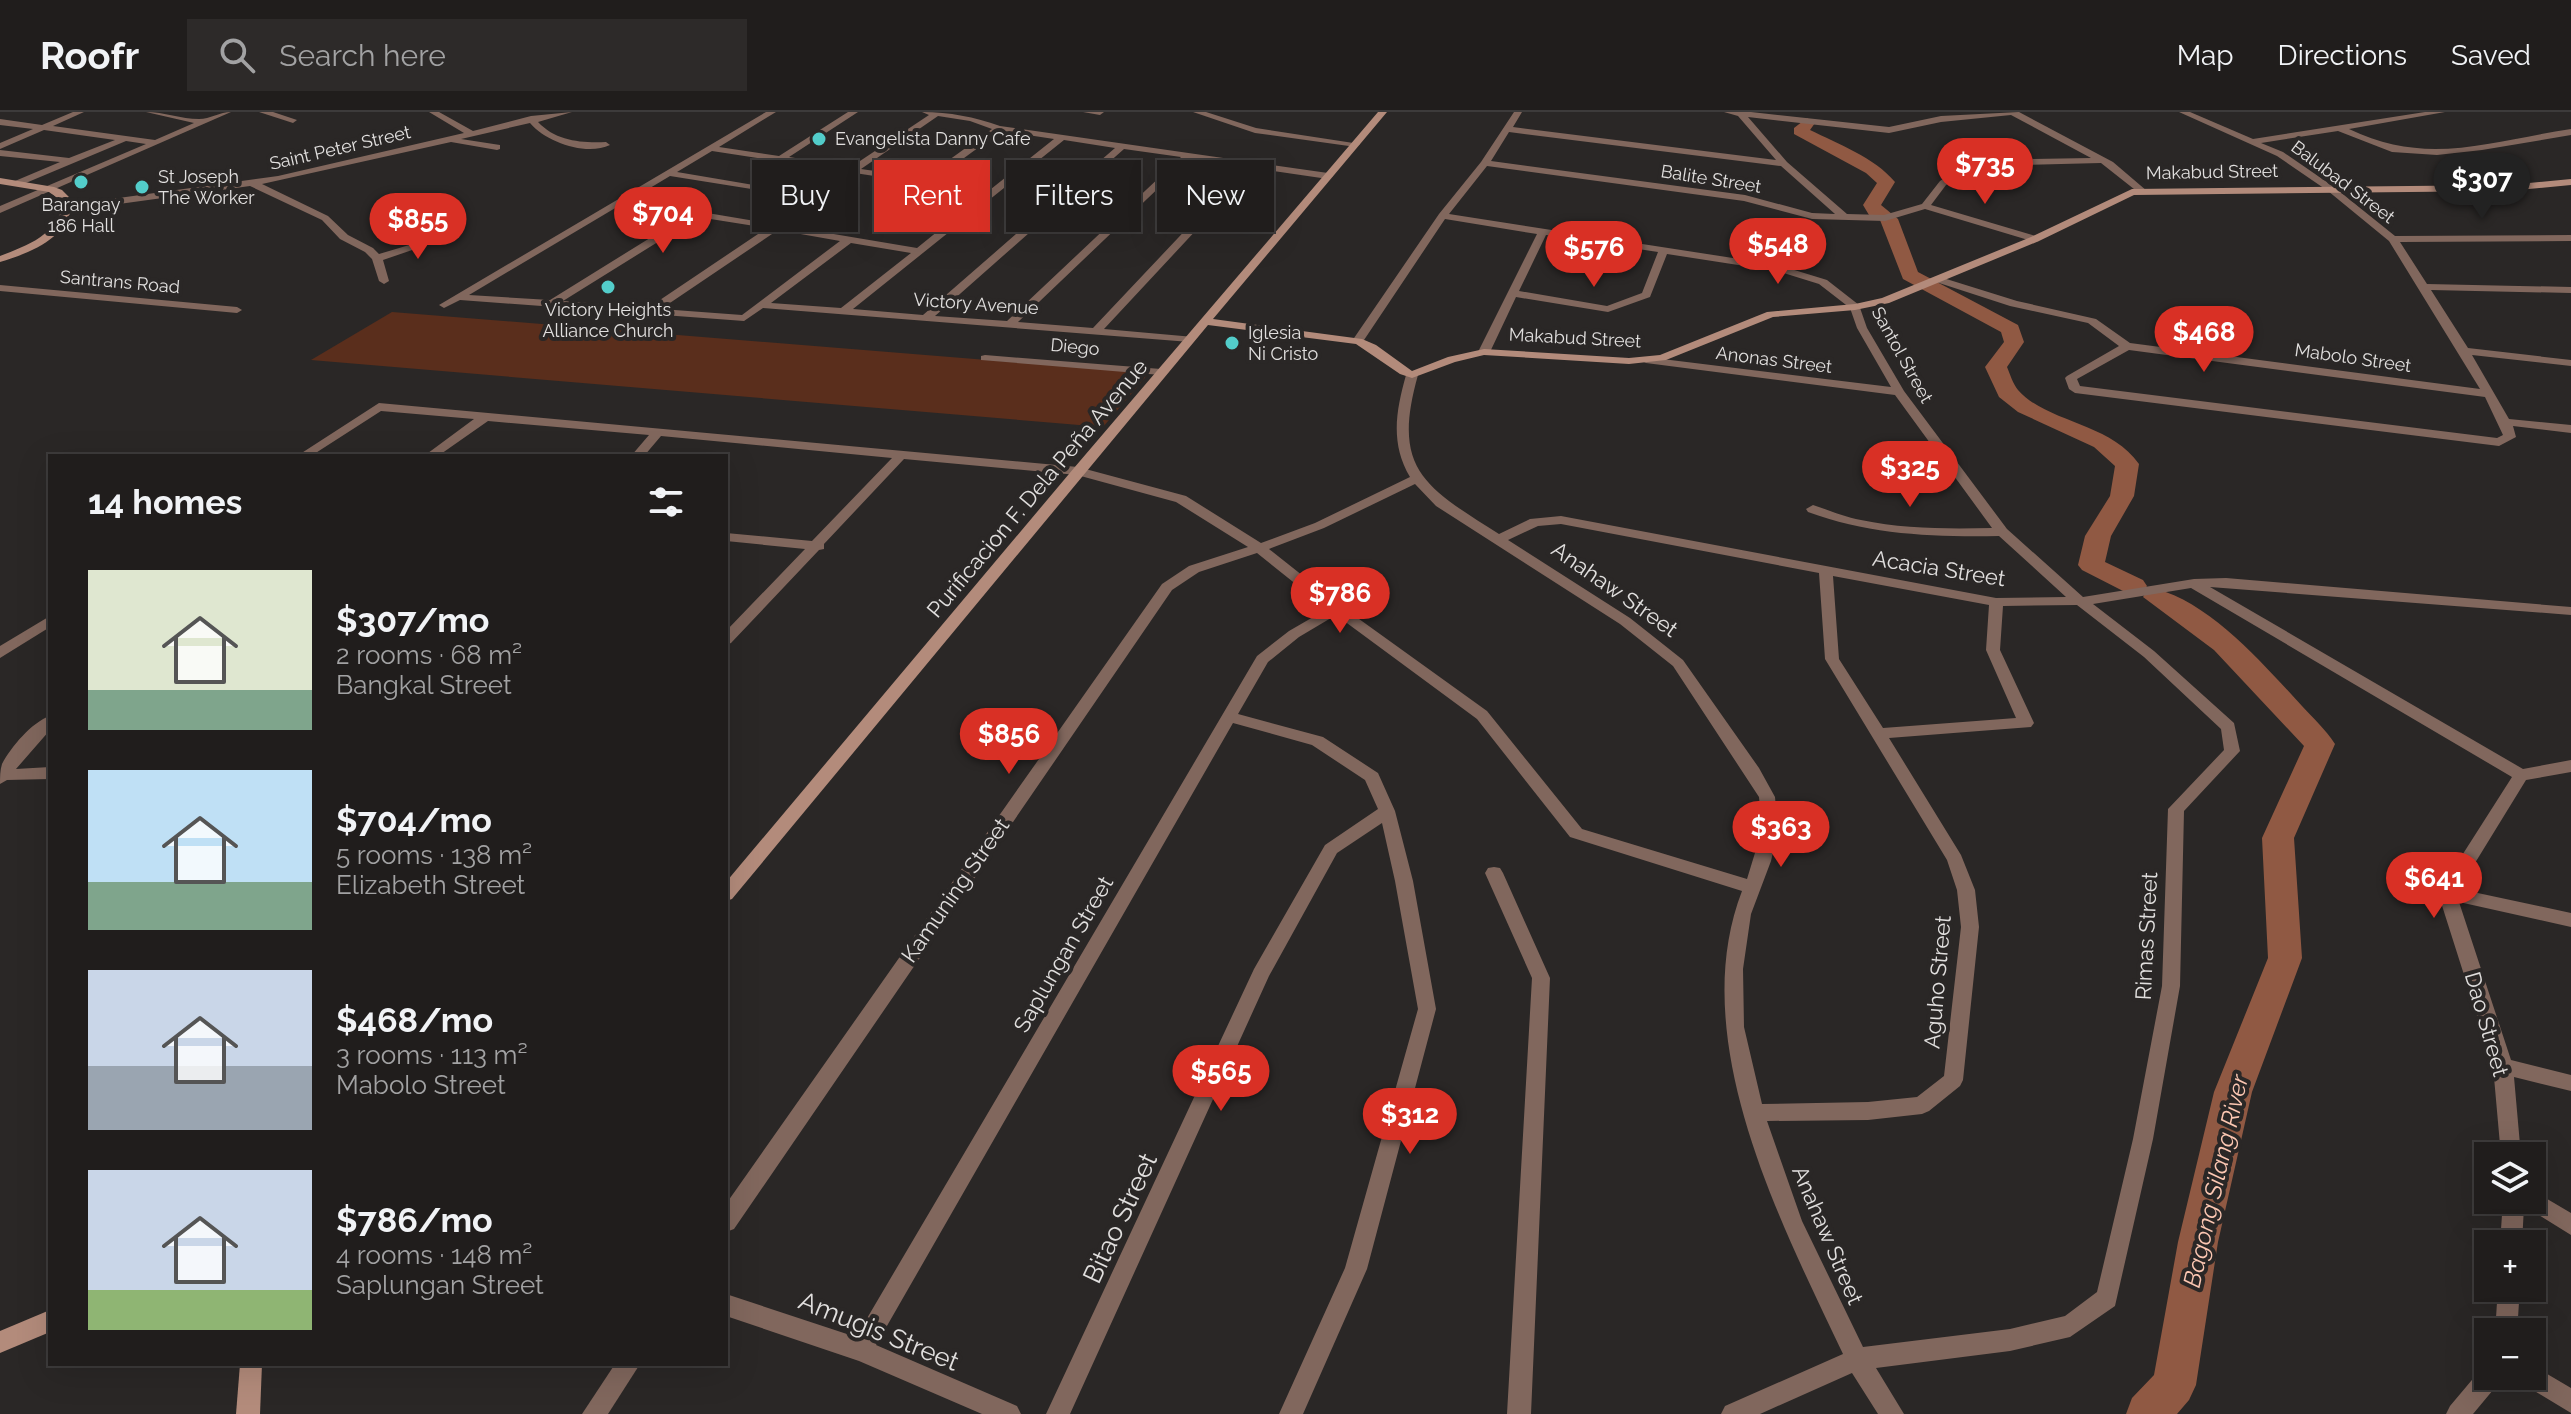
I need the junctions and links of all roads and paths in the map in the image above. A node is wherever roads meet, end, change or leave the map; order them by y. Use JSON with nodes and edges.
{"nodes":[{"id":1,"x":80,"y":112,"type":"edge"},
{"id":2,"x":150,"y":112,"type":"edge"},
{"id":3,"x":227,"y":112,"type":"edge"},
{"id":4,"x":266,"y":112,"type":"edge"},
{"id":5,"x":433,"y":112,"type":"edge"},
{"id":6,"x":568,"y":112,"type":"edge"},
{"id":7,"x":772,"y":112,"type":"edge"},
{"id":8,"x":854,"y":112,"type":"edge"},
{"id":9,"x":1087,"y":112,"type":"edge"},
{"id":10,"x":1100,"y":112,"type":"edge"},
{"id":11,"x":1197,"y":112,"type":"edge"},
{"id":12,"x":1383,"y":112,"type":"edge"},
{"id":13,"x":1518,"y":112,"type":"edge"},
{"id":14,"x":1728,"y":112,"type":"edge"},
{"id":15,"x":1846,"y":112,"type":"edge"},
{"id":16,"x":1931,"y":112,"type":"edge"},
{"id":17,"x":2012,"y":112,"type":"edge"},
{"id":18,"x":2183,"y":112,"type":"edge"},
{"id":19,"x":2441,"y":112,"type":"edge"},
{"id":20,"x":931,"y":113,"type":"edge"},
{"id":21,"x":1739,"y":113,"type":"edge"},
{"id":22,"x":531,"y":119,"type":"junction"},
{"id":23,"x":1941,"y":119,"type":"junction"},
{"id":24,"x":293,"y":120,"type":"dead end"},
{"id":25,"x":202,"y":123,"type":"junction"},
{"id":26,"x":3,"y":124,"type":"edge"},
{"id":27,"x":41,"y":128,"type":"junction"},
{"id":28,"x":999,"y":128,"type":"junction"},
{"id":29,"x":1868,"y":128,"type":"junction"},
{"id":30,"x":2340,"y":128,"type":"junction"},
{"id":31,"x":1507,"y":129,"type":"junction"},
{"id":32,"x":2571,"y":132,"type":"edge"},
{"id":33,"x":470,"y":133,"type":"junction"},
{"id":34,"x":1062,"y":137,"type":"junction"},
{"id":35,"x":126,"y":139,"type":"junction"},
{"id":36,"x":445,"y":140,"type":"junction"},
{"id":37,"x":2255,"y":141,"type":"junction"},
{"id":38,"x":157,"y":142,"type":"junction"},
{"id":39,"x":1356,"y":144,"type":"junction"},
{"id":40,"x":606,"y":145,"type":"dead end"},
{"id":41,"x":0,"y":146,"type":"edge"},
{"id":42,"x":1122,"y":146,"type":"junction"},
{"id":43,"x":497,"y":147,"type":"dead end"},
{"id":44,"x":711,"y":148,"type":"junction"},
{"id":45,"x":0,"y":153,"type":"edge"},
{"id":46,"x":1187,"y":156,"type":"junction"},
{"id":47,"x":780,"y":159,"type":"junction"},
{"id":48,"x":787,"y":160,"type":"edge"},
{"id":49,"x":955,"y":160,"type":"edge"},
{"id":50,"x":1216,"y":160,"type":"edge"},
{"id":51,"x":2103,"y":160,"type":"junction"},
{"id":52,"x":71,"y":161,"type":"junction"},
{"id":53,"x":1485,"y":163,"type":"junction"},
{"id":54,"x":1784,"y":164,"type":"junction"},
{"id":55,"x":858,"y":166,"type":"edge"},
{"id":56,"x":1274,"y":168,"type":"edge"},
{"id":57,"x":668,"y":173,"type":"junction"},
{"id":58,"x":1328,"y":176,"type":"junction"},
{"id":59,"x":0,"y":181,"type":"edge"},
{"id":60,"x":2571,"y":182,"type":"edge"},
{"id":61,"x":18,"y":183,"type":"junction"},
{"id":62,"x":252,"y":183,"type":"junction"},
{"id":63,"x":752,"y":186,"type":"edge"},
{"id":64,"x":51,"y":189,"type":"junction"},
{"id":65,"x":2331,"y":189,"type":"junction"},
{"id":66,"x":990,"y":191,"type":"edge"},
{"id":67,"x":2142,"y":191,"type":"junction"},
{"id":68,"x":994,"y":192,"type":"junction"},
{"id":69,"x":621,"y":201,"type":"junction"},
{"id":70,"x":1925,"y":206,"type":"junction"},
{"id":71,"x":68,"y":208,"type":"junction"},
{"id":72,"x":0,"y":210,"type":"edge"},
{"id":73,"x":697,"y":213,"type":"junction"},
{"id":74,"x":1442,"y":216,"type":"junction"},
{"id":75,"x":1846,"y":218,"type":"junction"},
{"id":76,"x":752,"y":223,"type":"edge"},
{"id":77,"x":768,"y":232,"type":"edge"},
{"id":78,"x":806,"y":232,"type":"edge"},
{"id":79,"x":1189,"y":232,"type":"edge"},
{"id":80,"x":1543,"y":232,"type":"junction"},
{"id":81,"x":450,"y":234,"type":"dead end"},
{"id":82,"x":2571,"y":238,"type":"edge"},
{"id":83,"x":849,"y":239,"type":"junction"},
{"id":84,"x":2035,"y":239,"type":"junction"},
{"id":85,"x":2393,"y":239,"type":"junction"},
{"id":86,"x":1664,"y":250,"type":"junction"},
{"id":87,"x":919,"y":251,"type":"junction"},
{"id":88,"x":377,"y":258,"type":"junction"},
{"id":89,"x":0,"y":259,"type":"edge"},
{"id":90,"x":1940,"y":280,"type":"junction"},
{"id":91,"x":384,"y":281,"type":"dead end"},
{"id":92,"x":2425,"y":287,"type":"junction"},
{"id":93,"x":0,"y":288,"type":"edge"},
{"id":94,"x":2571,"y":290,"type":"edge"},
{"id":95,"x":1512,"y":293,"type":"junction"},
{"id":96,"x":459,"y":297,"type":"junction"},
{"id":97,"x":553,"y":303,"type":"junction"},
{"id":98,"x":444,"y":305,"type":"dead end"},
{"id":99,"x":760,"y":305,"type":"junction"},
{"id":100,"x":1855,"y":307,"type":"junction"},
{"id":101,"x":237,"y":310,"type":"dead end"},
{"id":102,"x":650,"y":311,"type":"junction"},
{"id":103,"x":843,"y":312,"type":"junction"},
{"id":104,"x":926,"y":318,"type":"junction"},
{"id":105,"x":1205,"y":321,"type":"junction"},
{"id":106,"x":1010,"y":324,"type":"junction"},
{"id":107,"x":1096,"y":331,"type":"junction"},
{"id":108,"x":1190,"y":339,"type":"junction"},
{"id":109,"x":1358,"y":341,"type":"junction"},
{"id":110,"x":2127,"y":346,"type":"junction"},
{"id":111,"x":2464,"y":351,"type":"junction"},
{"id":112,"x":1484,"y":352,"type":"junction"},
{"id":113,"x":985,"y":358,"type":"dead end"},
{"id":114,"x":1646,"y":360,"type":"junction"},
{"id":115,"x":2571,"y":363,"type":"edge"},
{"id":116,"x":1161,"y":372,"type":"junction"},
{"id":117,"x":1412,"y":375,"type":"junction"},
{"id":118,"x":1899,"y":392,"type":"junction"},
{"id":119,"x":2489,"y":394,"type":"junction"},
{"id":120,"x":484,"y":418,"type":"junction"},
{"id":121,"x":2505,"y":422,"type":"junction"},
{"id":122,"x":2571,"y":429,"type":"edge"},
{"id":123,"x":656,"y":435,"type":"junction"},
{"id":124,"x":306,"y":454,"type":"edge"},
{"id":125,"x":433,"y":454,"type":"edge"},
{"id":126,"x":639,"y":454,"type":"edge"},
{"id":127,"x":900,"y":456,"type":"junction"},
{"id":128,"x":1078,"y":471,"type":"junction"},
{"id":129,"x":1416,"y":479,"type":"junction"},
{"id":130,"x":1813,"y":509,"type":"dead end"},
{"id":131,"x":2002,"y":532,"type":"junction"},
{"id":132,"x":728,"y":537,"type":"edge"},
{"id":133,"x":1500,"y":539,"type":"junction"},
{"id":134,"x":819,"y":546,"type":"junction"},
{"id":135,"x":1259,"y":548,"type":"junction"},
{"id":136,"x":1826,"y":572,"type":"junction"},
{"id":137,"x":2194,"y":583,"type":"junction"},
{"id":138,"x":2083,"y":601,"type":"junction"},
{"id":139,"x":1996,"y":602,"type":"junction"},
{"id":140,"x":1336,"y":609,"type":"junction"},
{"id":141,"x":2571,"y":611,"type":"edge"},
{"id":142,"x":48,"y":621,"type":"edge"},
{"id":143,"x":728,"y":638,"type":"edge"},
{"id":144,"x":0,"y":653,"type":"edge"},
{"id":145,"x":1228,"y":717,"type":"junction"},
{"id":146,"x":48,"y":723,"type":"edge"},
{"id":147,"x":1877,"y":734,"type":"junction"},
{"id":148,"x":2571,"y":766,"type":"edge"},
{"id":149,"x":2,"y":772,"type":"edge"},
{"id":150,"x":48,"y":773,"type":"edge"},
{"id":151,"x":2521,"y":775,"type":"junction"},
{"id":152,"x":1387,"y":811,"type":"junction"},
{"id":153,"x":1494,"y":873,"type":"dead end"},
{"id":154,"x":1752,"y":887,"type":"junction"},
{"id":155,"x":728,"y":892,"type":"edge"},
{"id":156,"x":2447,"y":893,"type":"junction"},
{"id":157,"x":2571,"y":920,"type":"edge"},
{"id":158,"x":2503,"y":1066,"type":"junction"},
{"id":159,"x":2571,"y":1083,"type":"edge"},
{"id":160,"x":1754,"y":1113,"type":"junction"},
{"id":161,"x":2510,"y":1142,"type":"edge"},
{"id":162,"x":2546,"y":1209,"type":"edge"},
{"id":163,"x":728,"y":1219,"type":"edge"},
{"id":164,"x":2571,"y":1225,"type":"edge"},
{"id":165,"x":728,"y":1306,"type":"edge"},
{"id":166,"x":48,"y":1322,"type":"edge"},
{"id":167,"x":0,"y":1342,"type":"edge"},
{"id":168,"x":861,"y":1350,"type":"junction"},
{"id":169,"x":1857,"y":1359,"type":"junction"},
{"id":170,"x":251,"y":1366,"type":"edge"},
{"id":171,"x":628,"y":1366,"type":"edge"},
{"id":172,"x":2546,"y":1385,"type":"edge"},
{"id":173,"x":2478,"y":1390,"type":"edge"},
{"id":174,"x":2571,"y":1401,"type":"edge"},
{"id":175,"x":248,"y":1414,"type":"edge"},
{"id":176,"x":594,"y":1414,"type":"edge"},
{"id":177,"x":1009,"y":1414,"type":"edge"},
{"id":178,"x":1058,"y":1414,"type":"edge"},
{"id":179,"x":1291,"y":1414,"type":"edge"},
{"id":180,"x":1519,"y":1414,"type":"edge"},
{"id":181,"x":1733,"y":1414,"type":"edge"},
{"id":182,"x":1892,"y":1414,"type":"edge"},
{"id":183,"x":2458,"y":1414,"type":"edge"}],
"edges":[{"from":1,"to":27,"type":"street"},
{"from":2,"to":25,"type":"street"},
{"from":3,"to":25,"type":"street"},
{"from":4,"to":24,"type":"street"},
{"from":5,"to":33,"type":"street"},
{"from":6,"to":22,"type":"street","name":"Saint Peter Street"},
{"from":7,"to":44,"type":"street"},
{"from":8,"to":47,"type":"street"},
{"from":9,"to":10,"type":"street"},
{"from":11,"to":39,"type":"street"},
{"from":12,"to":39,"type":"street","name":"Purificacion F. Dela Peña Avenue"},
{"from":13,"to":31,"type":"street"},
{"from":14,"to":21,"type":"street"},
{"from":15,"to":29,"type":"street"},
{"from":16,"to":23,"type":"street"},
{"from":17,"to":23,"type":"street"},
{"from":17,"to":51,"type":"street"},
{"from":18,"to":37,"type":"street","name":"Balubad Street"},
{"from":19,"to":30,"type":"street"},
{"from":20,"to":28,"type":"street"},
{"from":20,"to":55,"type":"street"},
{"from":21,"to":29,"type":"street"},
{"from":21,"to":54,"type":"street"},
{"from":22,"to":33,"type":"street","name":"Saint Peter Street"},
{"from":22,"to":40,"type":"street"},
{"from":23,"to":29,"type":"street"},
{"from":25,"to":38,"type":"street"},
{"from":26,"to":27,"type":"street"},
{"from":27,"to":35,"type":"street"},
{"from":27,"to":41,"type":"street"},
{"from":28,"to":34,"type":"street"},
{"from":28,"to":49,"type":"street"},
{"from":30,"to":32,"type":"street"},
{"from":30,"to":37,"type":"street"},
{"from":31,"to":53,"type":"street"},
{"from":31,"to":54,"type":"street"},
{"from":33,"to":36,"type":"street","name":"Saint Peter Street"},
{"from":34,"to":42,"type":"street"},
{"from":34,"to":68,"type":"street"},
{"from":35,"to":38,"type":"street"},
{"from":35,"to":52,"type":"street"},
{"from":36,"to":43,"type":"street"},
{"from":36,"to":62,"type":"street","name":"Saint Peter Street"},
{"from":37,"to":65,"type":"street","name":"Balubad Street"},
{"from":38,"to":64,"type":"street"},
{"from":39,"to":58,"type":"street","name":"Purificacion F. Dela Peña Avenue"},
{"from":42,"to":46,"type":"street"},
{"from":42,"to":104,"type":"street"},
{"from":44,"to":47,"type":"street"},
{"from":44,"to":57,"type":"street"},
{"from":45,"to":52,"type":"street"},
{"from":46,"to":50,"type":"street"},
{"from":46,"to":106,"type":"street"},
{"from":47,"to":48,"type":"street"},
{"from":51,"to":67,"type":"street"},
{"from":51,"to":70,"type":"street"},
{"from":52,"to":61,"type":"street"},
{"from":53,"to":74,"type":"street"},
{"from":53,"to":75,"type":"street","name":"Balite Street"},
{"from":54,"to":75,"type":"street"},
{"from":56,"to":58,"type":"street"},
{"from":57,"to":63,"type":"street"},
{"from":57,"to":69,"type":"street"},
{"from":58,"to":105,"type":"street","name":"Purificacion F. Dela Peña Avenue"},
{"from":59,"to":61,"type":"street"},
{"from":60,"to":65,"type":"street","name":"Makabud Street"},
{"from":61,"to":64,"type":"street"},
{"from":62,"to":71,"type":"street","name":"Saint Peter Street"},
{"from":62,"to":88,"type":"street"},
{"from":64,"to":71,"type":"street"},
{"from":64,"to":72,"type":"street"},
{"from":65,"to":67,"type":"street","name":"Makabud Street"},
{"from":65,"to":85,"type":"street","name":"Balubad Street"},
{"from":66,"to":68,"type":"street"},
{"from":67,"to":84,"type":"street","name":"Makabud Street"},
{"from":68,"to":87,"type":"street"},
{"from":69,"to":73,"type":"street"},
{"from":69,"to":96,"type":"street"},
{"from":70,"to":75,"type":"street","name":"Balite Street"},
{"from":70,"to":84,"type":"street"},
{"from":71,"to":89,"type":"street"},
{"from":73,"to":76,"type":"street"},
{"from":73,"to":97,"type":"street"},
{"from":74,"to":80,"type":"street","name":"Santol Street"},
{"from":74,"to":109,"type":"street"},
{"from":77,"to":102,"type":"street"},
{"from":78,"to":83,"type":"street"},
{"from":79,"to":107,"type":"street"},
{"from":80,"to":86,"type":"street","name":"Santol Street"},
{"from":80,"to":95,"type":"street"},
{"from":81,"to":88,"type":"street"},
{"from":82,"to":85,"type":"street"},
{"from":83,"to":87,"type":"street"},
{"from":83,"to":99,"type":"street"},
{"from":84,"to":90,"type":"street","name":"Makabud Street"},
{"from":85,"to":92,"type":"street","name":"Balubad Street"},
{"from":86,"to":95,"type":"street"},
{"from":86,"to":100,"type":"street","name":"Santol Street"},
{"from":87,"to":103,"type":"street"},
{"from":88,"to":91,"type":"street"},
{"from":90,"to":100,"type":"street","name":"Makabud Street"},
{"from":90,"to":110,"type":"street","name":"Mabolo Street"},
{"from":92,"to":94,"type":"street"},
{"from":92,"to":111,"type":"street","name":"Balubad Street"},
{"from":93,"to":101,"type":"street","name":"Santrans Road"},
{"from":95,"to":112,"type":"street"},
{"from":96,"to":97,"type":"street"},
{"from":96,"to":98,"type":"street"},
{"from":97,"to":102,"type":"street"},
{"from":99,"to":102,"type":"street"},
{"from":99,"to":103,"type":"street","name":"Victory Avenue"},
{"from":100,"to":114,"type":"street","name":"Makabud Street"},
{"from":100,"to":118,"type":"street","name":"Santol Street"},
{"from":103,"to":104,"type":"street","name":"Victory Avenue"},
{"from":104,"to":106,"type":"street","name":"Victory Avenue"},
{"from":105,"to":108,"type":"street","name":"Purificacion F. Dela Peña Avenue"},
{"from":105,"to":109,"type":"street"},
{"from":106,"to":107,"type":"street","name":"Victory Avenue"},
{"from":107,"to":108,"type":"street","name":"Victory Avenue"},
{"from":108,"to":116,"type":"street","name":"Purificacion F. Dela Peña Avenue"},
{"from":109,"to":117,"type":"street"},
{"from":110,"to":119,"type":"street","name":"Mabolo Street"},
{"from":110,"to":121,"type":"street"},
{"from":111,"to":115,"type":"street"},
{"from":111,"to":119,"type":"street","name":"Balubad Street"},
{"from":112,"to":114,"type":"street","name":"Makabud Street"},
{"from":112,"to":117,"type":"street","name":"Makabud Street"},
{"from":113,"to":116,"type":"street","name":"Diego"},
{"from":114,"to":118,"type":"street","name":"Anonas Street"},
{"from":116,"to":128,"type":"street","name":"Purificacion F. Dela Peña Avenue"},
{"from":117,"to":129,"type":"street","name":"Anahaw Street"},
{"from":118,"to":131,"type":"street","name":"Santol Street"},
{"from":119,"to":121,"type":"street","name":"Balubad Street"},
{"from":120,"to":123,"type":"street"},
{"from":120,"to":124,"type":"street"},
{"from":120,"to":125,"type":"street"},
{"from":121,"to":122,"type":"street"},
{"from":123,"to":126,"type":"street"},
{"from":123,"to":127,"type":"street"},
{"from":127,"to":128,"type":"street"},
{"from":127,"to":134,"type":"street"},
{"from":128,"to":135,"type":"street"},
{"from":128,"to":155,"type":"street","name":"Purificacion F. Dela Peña Avenue"},
{"from":129,"to":133,"type":"street","name":"Anahaw Street"},
{"from":129,"to":135,"type":"street","name":"Kamuning Street"},
{"from":130,"to":131,"type":"street"},
{"from":131,"to":138,"type":"street","name":"Rimas Street"},
{"from":132,"to":134,"type":"street"},
{"from":133,"to":136,"type":"street","name":"Acacia Street"},
{"from":133,"to":154,"type":"street","name":"Anahaw Street"},
{"from":134,"to":143,"type":"street"},
{"from":135,"to":140,"type":"street"},
{"from":135,"to":163,"type":"street","name":"Kamuning Street"},
{"from":136,"to":139,"type":"street","name":"Acacia Street"},
{"from":136,"to":147,"type":"street","name":"Aguho Street"},
{"from":137,"to":138,"type":"street","name":"Acacia Street"},
{"from":137,"to":141,"type":"street","name":"Acacia Street"},
{"from":137,"to":151,"type":"street"},
{"from":138,"to":139,"type":"street","name":"Acacia Street"},
{"from":138,"to":169,"type":"street","name":"Rimas Street"},
{"from":139,"to":147,"type":"street"},
{"from":140,"to":145,"type":"street","name":"Saplungan Street"},
{"from":140,"to":154,"type":"street"},
{"from":142,"to":144,"type":"street"},
{"from":145,"to":152,"type":"street"},
{"from":145,"to":168,"type":"street","name":"Saplungan Street"},
{"from":146,"to":149,"type":"street"},
{"from":147,"to":160,"type":"street","name":"Aguho Street"},
{"from":148,"to":151,"type":"street"},
{"from":149,"to":150,"type":"street"},
{"from":151,"to":156,"type":"street"},
{"from":152,"to":178,"type":"street","name":"Bitao Street"},
{"from":152,"to":179,"type":"street"},
{"from":153,"to":180,"type":"street"},
{"from":154,"to":160,"type":"street","name":"Anahaw Street"},
{"from":156,"to":157,"type":"street"},
{"from":156,"to":158,"type":"street","name":"Dao Street"},
{"from":158,"to":159,"type":"street"},
{"from":158,"to":161,"type":"street","name":"Dao Street"},
{"from":160,"to":169,"type":"street","name":"Anahaw Street"},
{"from":162,"to":164,"type":"street"},
{"from":165,"to":168,"type":"street","name":"Amugis Street"},
{"from":166,"to":167,"type":"street"},
{"from":168,"to":177,"type":"street","name":"Amugis Street"},
{"from":169,"to":181,"type":"street"},
{"from":169,"to":182,"type":"street","name":"Anahaw Street"},
{"from":170,"to":175,"type":"street"},
{"from":171,"to":176,"type":"street"},
{"from":172,"to":174,"type":"street"},
{"from":173,"to":183,"type":"street"}]}
